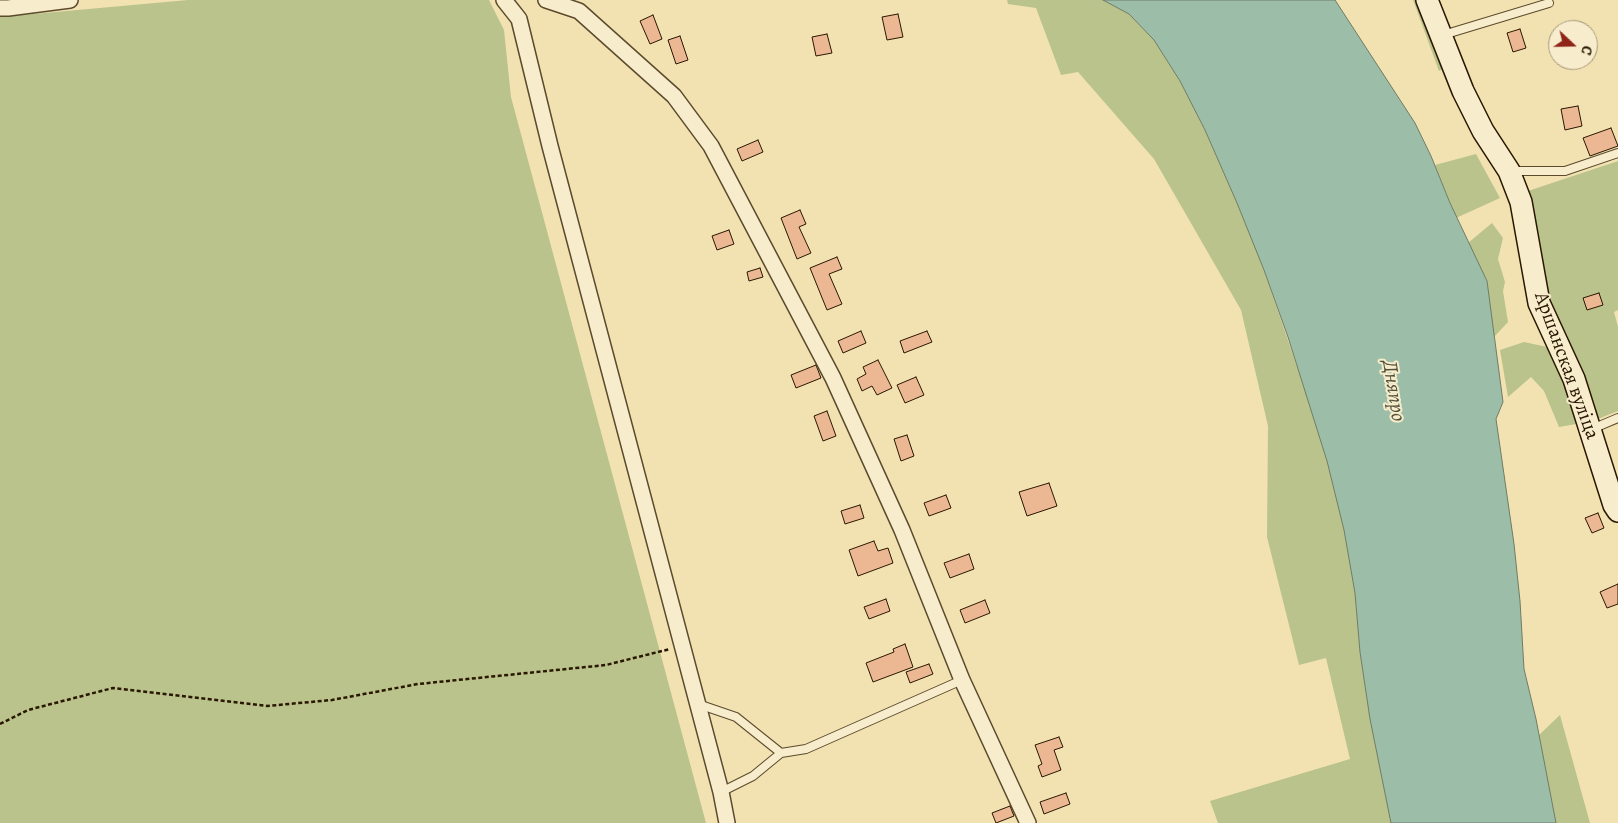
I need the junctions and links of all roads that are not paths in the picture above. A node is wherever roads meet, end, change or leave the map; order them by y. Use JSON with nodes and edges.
{"nodes":[{"id":1,"x":70,"y":0,"type":"edge"},
{"id":2,"x":504,"y":0,"type":"edge"},
{"id":3,"x":546,"y":0,"type":"edge"},
{"id":4,"x":1427,"y":0,"type":"edge"},
{"id":5,"x":1548,"y":3,"type":"dead end"},
{"id":6,"x":0,"y":8,"type":"edge"},
{"id":7,"x":1441,"y":36,"type":"junction"},
{"id":8,"x":1618,"y":153,"type":"edge"},
{"id":9,"x":1509,"y":171,"type":"junction"},
{"id":10,"x":1618,"y":418,"type":"edge"},
{"id":11,"x":1590,"y":430,"type":"junction"},
{"id":12,"x":1618,"y":511,"type":"edge"},
{"id":13,"x":962,"y":680,"type":"junction"},
{"id":14,"x":697,"y":704,"type":"junction"},
{"id":15,"x":781,"y":753,"type":"junction"},
{"id":16,"x":721,"y":792,"type":"junction"},
{"id":17,"x":727,"y":823,"type":"edge"},
{"id":18,"x":1028,"y":823,"type":"edge"}],
"edges":[{"from":1,"to":6,"type":"street"},
{"from":2,"to":14,"type":"street"},
{"from":3,"to":13,"type":"street"},
{"from":4,"to":7,"type":"street","name":"Аршанская вуліца"},
{"from":5,"to":7,"type":"lane"},
{"from":7,"to":9,"type":"street","name":"Аршанская вуліца"},
{"from":8,"to":9,"type":"lane"},
{"from":9,"to":11,"type":"street","name":"Аршанская вуліца"},
{"from":10,"to":11,"type":"lane"},
{"from":11,"to":12,"type":"street","name":"Аршанская вуліца"},
{"from":13,"to":15,"type":"lane"},
{"from":13,"to":18,"type":"street"},
{"from":14,"to":15,"type":"lane"},
{"from":14,"to":16,"type":"street"},
{"from":15,"to":16,"type":"lane"},
{"from":16,"to":17,"type":"street"}]}
